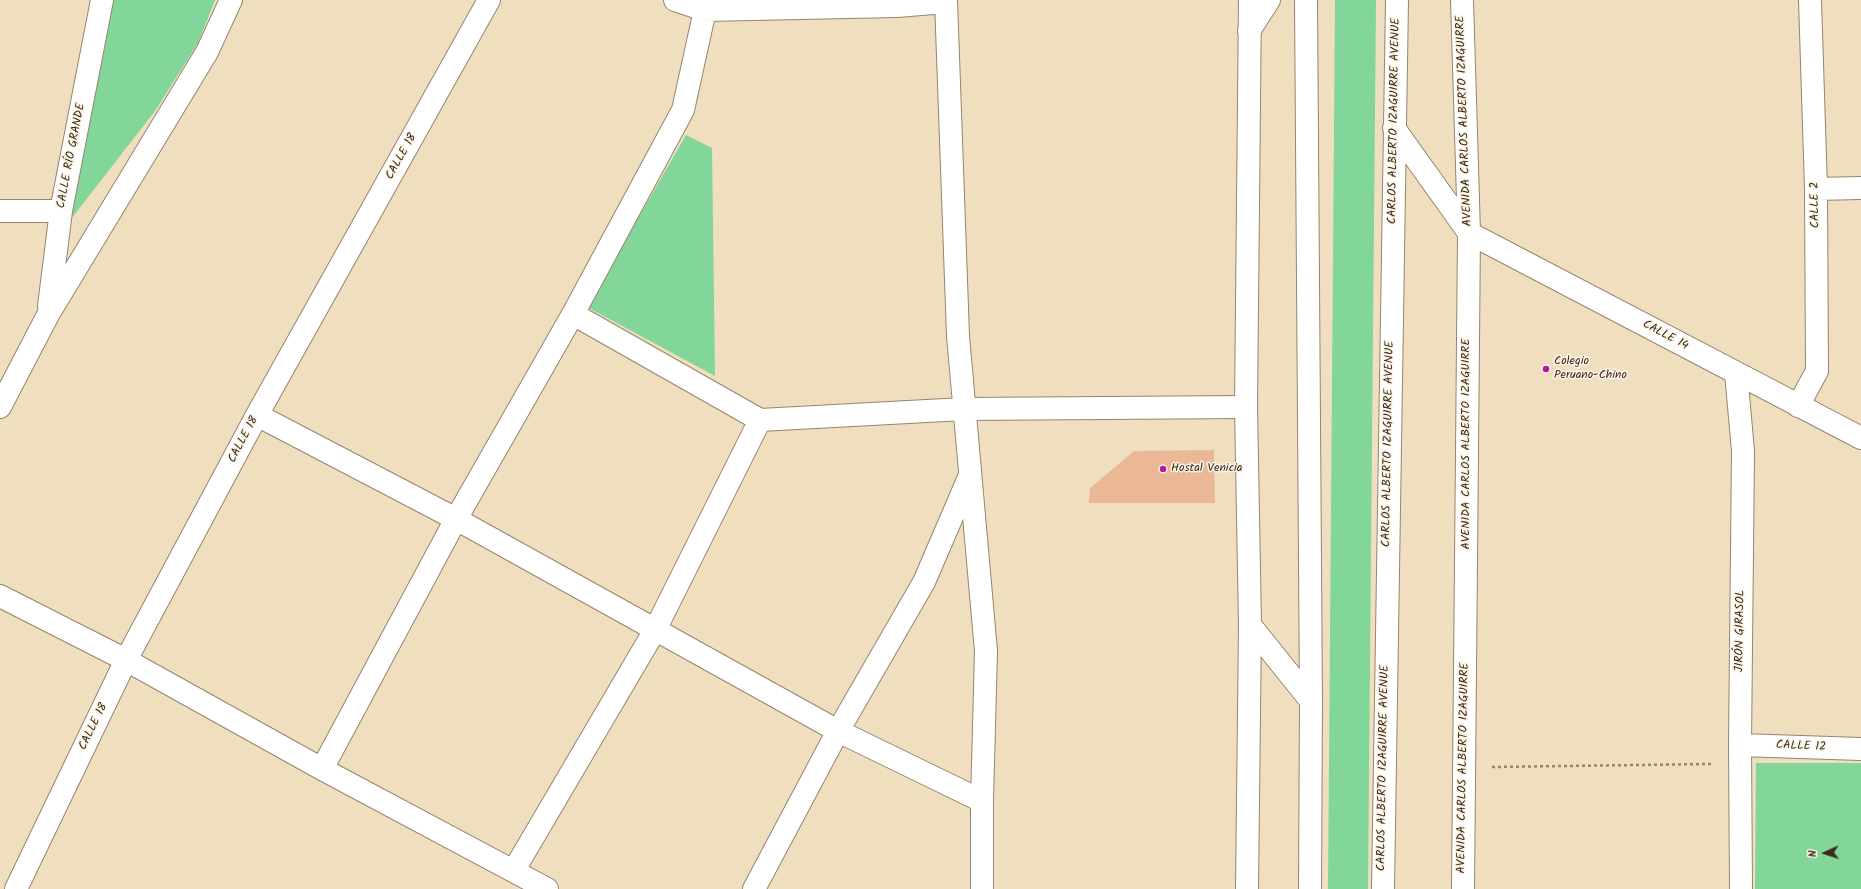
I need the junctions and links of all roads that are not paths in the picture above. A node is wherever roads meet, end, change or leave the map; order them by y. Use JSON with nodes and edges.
{"nodes":[{"id":1,"x":102,"y":0,"type":"edge"},
{"id":2,"x":231,"y":0,"type":"edge"},
{"id":3,"x":489,"y":0,"type":"edge"},
{"id":4,"x":675,"y":0,"type":"edge"},
{"id":5,"x":1250,"y":0,"type":"edge"},
{"id":6,"x":1269,"y":0,"type":"edge"},
{"id":7,"x":1306,"y":0,"type":"edge"},
{"id":8,"x":1397,"y":0,"type":"edge"},
{"id":9,"x":1462,"y":0,"type":"edge"},
{"id":10,"x":1810,"y":0,"type":"edge"},
{"id":11,"x":946,"y":1,"type":"edge"},
{"id":12,"x":705,"y":10,"type":"junction"},
{"id":13,"x":1249,"y":31,"type":"junction"},
{"id":14,"x":1394,"y":128,"type":"junction"},
{"id":15,"x":1861,"y":188,"type":"edge"},
{"id":16,"x":1816,"y":189,"type":"junction"},
{"id":17,"x":61,"y":210,"type":"junction"},
{"id":18,"x":0,"y":211,"type":"edge"},
{"id":19,"x":1469,"y":233,"type":"junction"},
{"id":20,"x":49,"y":313,"type":"junction"},
{"id":21,"x":573,"y":314,"type":"junction"},
{"id":22,"x":1736,"y":373,"type":"junction"},
{"id":23,"x":1798,"y":406,"type":"junction"},
{"id":24,"x":0,"y":407,"type":"edge"},
{"id":25,"x":1246,"y":407,"type":"junction"},
{"id":26,"x":964,"y":409,"type":"junction"},
{"id":27,"x":257,"y":415,"type":"junction"},
{"id":28,"x":760,"y":420,"type":"junction"},
{"id":29,"x":1861,"y":438,"type":"edge"},
{"id":30,"x":970,"y":473,"type":"junction"},
{"id":31,"x":456,"y":519,"type":"junction"},
{"id":32,"x":0,"y":596,"type":"edge"},
{"id":33,"x":1250,"y":625,"type":"junction"},
{"id":34,"x":655,"y":630,"type":"junction"},
{"id":35,"x":126,"y":660,"type":"junction"},
{"id":36,"x":1311,"y":701,"type":"junction"},
{"id":37,"x":838,"y":731,"type":"junction"},
{"id":38,"x":1861,"y":749,"type":"edge"},
{"id":39,"x":1740,"y":754,"type":"junction"},
{"id":40,"x":322,"y":769,"type":"junction"},
{"id":41,"x":982,"y":801,"type":"junction"},
{"id":42,"x":514,"y":870,"type":"junction"},
{"id":43,"x":16,"y":889,"type":"edge"},
{"id":44,"x":547,"y":889,"type":"edge"},
{"id":45,"x":754,"y":889,"type":"edge"},
{"id":46,"x":982,"y":889,"type":"edge"},
{"id":47,"x":1247,"y":889,"type":"edge"},
{"id":48,"x":1310,"y":889,"type":"edge"},
{"id":49,"x":1383,"y":889,"type":"edge"},
{"id":50,"x":1463,"y":889,"type":"edge"},
{"id":51,"x":1741,"y":889,"type":"edge"}],
"edges":[{"from":1,"to":17,"type":"street","name":"CALLE RÍO GRANDE"},
{"from":2,"to":20,"type":"street"},
{"from":3,"to":27,"type":"street","name":"CALLE 18"},
{"from":4,"to":12,"type":"street"},
{"from":5,"to":13,"type":"street"},
{"from":6,"to":13,"type":"street"},
{"from":7,"to":36,"type":"street"},
{"from":8,"to":14,"type":"street","name":"CARLOS ALBERTO IZAGUIRRE AVENUE"},
{"from":9,"to":19,"type":"street","name":"AVENIDA CARLOS ALBERTO IZAGUIRRE"},
{"from":10,"to":16,"type":"street","name":"CALLE 2"},
{"from":11,"to":12,"type":"street"},
{"from":11,"to":26,"type":"street"},
{"from":12,"to":21,"type":"street"},
{"from":13,"to":25,"type":"street"},
{"from":14,"to":19,"type":"street"},
{"from":14,"to":49,"type":"street","name":"CARLOS ALBERTO IZAGUIRRE AVENUE"},
{"from":15,"to":16,"type":"street"},
{"from":16,"to":23,"type":"street","name":"CALLE 2"},
{"from":17,"to":18,"type":"street"},
{"from":17,"to":20,"type":"street","name":"CALLE RÍO GRANDE"},
{"from":19,"to":22,"type":"street","name":"CALLE 14"},
{"from":19,"to":50,"type":"street","name":"AVENIDA CARLOS ALBERTO IZAGUIRRE"},
{"from":20,"to":24,"type":"street"},
{"from":21,"to":28,"type":"street"},
{"from":21,"to":31,"type":"street"},
{"from":22,"to":23,"type":"street","name":"CALLE 14"},
{"from":22,"to":39,"type":"street","name":"JIRÓN GIRASOL"},
{"from":23,"to":29,"type":"street","name":"CALLE 14"},
{"from":25,"to":26,"type":"street"},
{"from":25,"to":33,"type":"street"},
{"from":26,"to":28,"type":"street"},
{"from":26,"to":30,"type":"street"},
{"from":27,"to":31,"type":"street"},
{"from":27,"to":35,"type":"street","name":"CALLE 18"},
{"from":28,"to":34,"type":"street"},
{"from":30,"to":37,"type":"street"},
{"from":30,"to":41,"type":"street"},
{"from":31,"to":34,"type":"street"},
{"from":31,"to":40,"type":"street"},
{"from":32,"to":35,"type":"street"},
{"from":33,"to":36,"type":"street"},
{"from":33,"to":47,"type":"street"},
{"from":34,"to":37,"type":"street"},
{"from":34,"to":42,"type":"street"},
{"from":35,"to":40,"type":"street"},
{"from":35,"to":43,"type":"street","name":"CALLE 18"},
{"from":36,"to":48,"type":"street"},
{"from":37,"to":41,"type":"street"},
{"from":37,"to":45,"type":"street"},
{"from":38,"to":39,"type":"street","name":"CALLE 12"},
{"from":39,"to":51,"type":"street","name":"JIRÓN GIRASOL"},
{"from":40,"to":42,"type":"street"},
{"from":41,"to":46,"type":"street"},
{"from":42,"to":44,"type":"street"}]}
